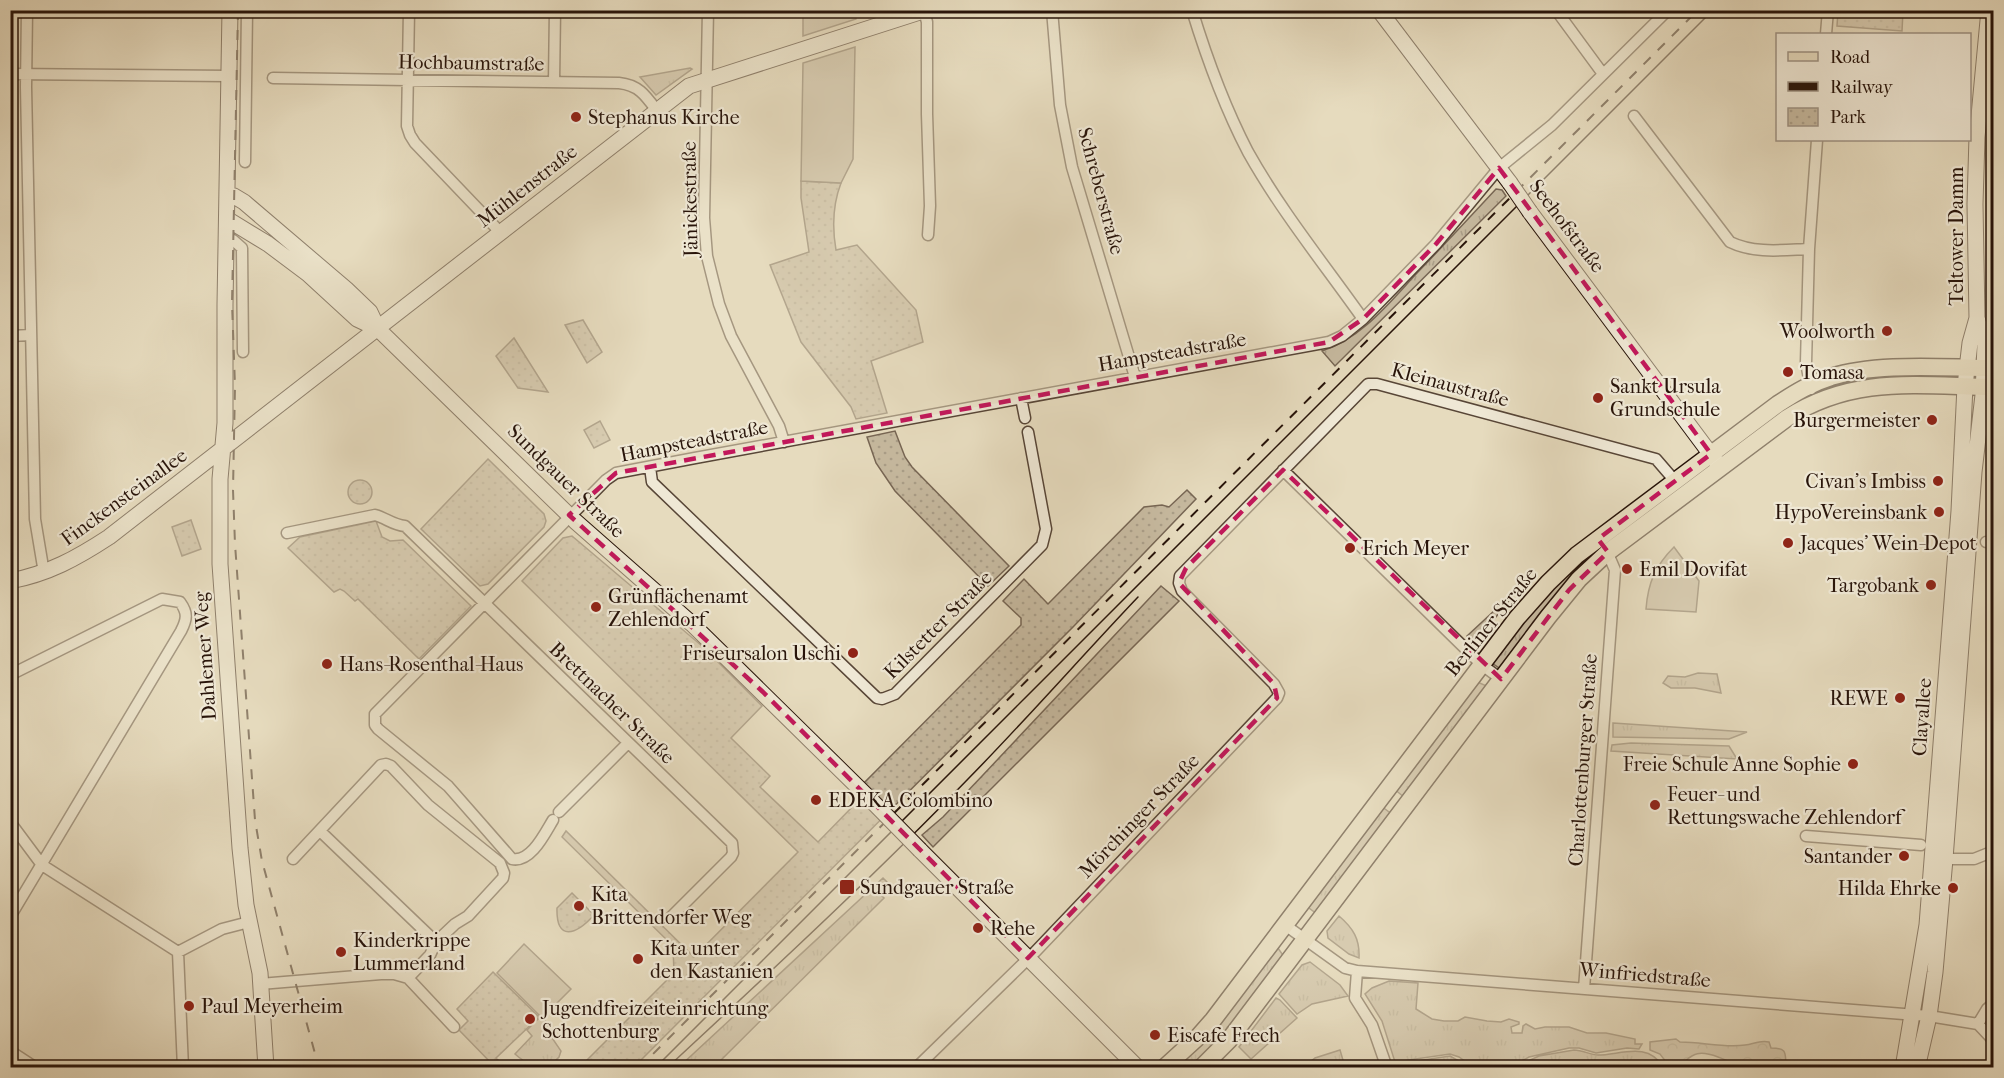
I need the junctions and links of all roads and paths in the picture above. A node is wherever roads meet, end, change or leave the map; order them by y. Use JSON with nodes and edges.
{"nodes":[{"id":1,"x":27,"y":10,"type":"edge"},
{"id":2,"x":230,"y":10,"type":"edge"},
{"id":3,"x":247,"y":10,"type":"edge"},
{"id":4,"x":409,"y":10,"type":"edge"},
{"id":5,"x":555,"y":10,"type":"edge"},
{"id":6,"x":708,"y":10,"type":"edge"},
{"id":7,"x":1052,"y":10,"type":"edge"},
{"id":8,"x":1192,"y":10,"type":"edge"},
{"id":9,"x":1379,"y":10,"type":"edge"},
{"id":10,"x":1556,"y":10,"type":"edge"},
{"id":11,"x":1668,"y":10,"type":"edge"},
{"id":12,"x":1828,"y":10,"type":"edge"},
{"id":13,"x":1989,"y":10,"type":"edge"},
{"id":14,"x":925,"y":11,"type":"edge"},
{"id":15,"x":1826,"y":33,"type":"edge"},
{"id":16,"x":229,"y":46,"type":"junction"},
{"id":17,"x":247,"y":46,"type":"junction"},
{"id":18,"x":10,"y":74,"type":"edge"},
{"id":19,"x":26,"y":74,"type":"junction"},
{"id":20,"x":1603,"y":74,"type":"junction"},
{"id":21,"x":229,"y":76,"type":"junction"},
{"id":22,"x":273,"y":78,"type":"dead end"},
{"id":23,"x":707,"y":79,"type":"junction"},
{"id":24,"x":408,"y":80,"type":"junction"},
{"id":25,"x":554,"y":82,"type":"junction"},
{"id":26,"x":1987,"y":91,"type":"edge"},
{"id":27,"x":657,"y":111,"type":"junction"},
{"id":28,"x":1634,"y":116,"type":"dead end"},
{"id":29,"x":228,"y":118,"type":"junction"},
{"id":30,"x":245,"y":118,"type":"junction"},
{"id":31,"x":1817,"y":141,"type":"edge"},
{"id":32,"x":245,"y":162,"type":"dead end"},
{"id":33,"x":1499,"y":168,"type":"junction"},
{"id":34,"x":227,"y":194,"type":"junction"},
{"id":35,"x":226,"y":219,"type":"junction"},
{"id":36,"x":501,"y":233,"type":"junction"},
{"id":37,"x":928,"y":236,"type":"dead end"},
{"id":38,"x":226,"y":239,"type":"junction"},
{"id":39,"x":1809,"y":249,"type":"junction"},
{"id":40,"x":1977,"y":318,"type":"junction"},
{"id":41,"x":1363,"y":319,"type":"junction"},
{"id":42,"x":378,"y":329,"type":"junction"},
{"id":43,"x":31,"y":335,"type":"junction"},
{"id":44,"x":10,"y":336,"type":"edge"},
{"id":45,"x":243,"y":352,"type":"dead end"},
{"id":46,"x":1967,"y":368,"type":"junction"},
{"id":47,"x":1989,"y":368,"type":"edge"},
{"id":48,"x":1136,"y":377,"type":"junction"},
{"id":49,"x":1965,"y":386,"type":"junction"},
{"id":50,"x":1989,"y":387,"type":"edge"},
{"id":51,"x":1812,"y":393,"type":"junction"},
{"id":52,"x":1021,"y":398,"type":"junction"},
{"id":53,"x":1025,"y":418,"type":"dead end"},
{"id":54,"x":1028,"y":432,"type":"dead end"},
{"id":55,"x":784,"y":442,"type":"junction"},
{"id":56,"x":223,"y":450,"type":"junction"},
{"id":57,"x":1716,"y":461,"type":"junction"},
{"id":58,"x":650,"y":467,"type":"junction"},
{"id":59,"x":1283,"y":470,"type":"junction"},
{"id":60,"x":1675,"y":481,"type":"junction"},
{"id":61,"x":569,"y":515,"type":"junction"},
{"id":62,"x":287,"y":533,"type":"dead end"},
{"id":63,"x":1603,"y":545,"type":"junction"},
{"id":64,"x":44,"y":573,"type":"junction"},
{"id":65,"x":10,"y":581,"type":"edge"},
{"id":66,"x":1179,"y":583,"type":"joint"},
{"id":67,"x":484,"y":604,"type":"junction"},
{"id":68,"x":1482,"y":665,"type":"junction"},
{"id":69,"x":10,"y":675,"type":"edge"},
{"id":70,"x":1501,"y":679,"type":"junction"},
{"id":71,"x":628,"y":743,"type":"junction"},
{"id":72,"x":10,"y":822,"type":"edge"},
{"id":73,"x":320,"y":831,"type":"junction"},
{"id":74,"x":1806,"y":836,"type":"dead end"},
{"id":75,"x":1921,"y":845,"type":"dead end"},
{"id":76,"x":1994,"y":851,"type":"edge"},
{"id":77,"x":1945,"y":858,"type":"junction"},
{"id":78,"x":293,"y":859,"type":"dead end"},
{"id":79,"x":42,"y":864,"type":"junction"},
{"id":80,"x":10,"y":917,"type":"edge"},
{"id":81,"x":671,"y":917,"type":"dead end"},
{"id":82,"x":249,"y":922,"type":"junction"},
{"id":83,"x":1285,"y":925,"type":"junction"},
{"id":84,"x":1304,"y":939,"type":"junction"},
{"id":85,"x":436,"y":942,"type":"junction"},
{"id":86,"x":178,"y":952,"type":"junction"},
{"id":87,"x":1028,"y":958,"type":"junction"},
{"id":88,"x":1357,"y":971,"type":"junction"},
{"id":89,"x":408,"y":978,"type":"junction"},
{"id":90,"x":260,"y":984,"type":"junction"},
{"id":91,"x":1584,"y":988,"type":"junction"},
{"id":92,"x":1994,"y":1003,"type":"edge"},
{"id":93,"x":1912,"y":1015,"type":"junction"},
{"id":94,"x":1929,"y":1016,"type":"junction"},
{"id":95,"x":1978,"y":1024,"type":"junction"},
{"id":96,"x":454,"y":1027,"type":"dead end"},
{"id":97,"x":1994,"y":1041,"type":"edge"},
{"id":98,"x":10,"y":1051,"type":"edge"},
{"id":99,"x":36,"y":1068,"type":"edge"},
{"id":100,"x":183,"y":1068,"type":"edge"},
{"id":101,"x":266,"y":1068,"type":"edge"},
{"id":102,"x":916,"y":1068,"type":"edge"},
{"id":103,"x":1138,"y":1068,"type":"edge"},
{"id":104,"x":1164,"y":1068,"type":"edge"},
{"id":105,"x":1201,"y":1068,"type":"edge"},
{"id":106,"x":1387,"y":1068,"type":"edge"},
{"id":107,"x":1903,"y":1068,"type":"edge"},
{"id":108,"x":1917,"y":1068,"type":"edge"}],
"edges":[{"from":1,"to":19,"type":"street"},
{"from":2,"to":16,"type":"street","name":"Dahlemer Weg"},
{"from":3,"to":17,"type":"street"},
{"from":4,"to":24,"type":"street"},
{"from":5,"to":25,"type":"street"},
{"from":6,"to":23,"type":"street","name":"Jänickestraße"},
{"from":7,"to":48,"type":"street","name":"Schreberstraße"},
{"from":8,"to":41,"type":"street"},
{"from":9,"to":33,"type":"street","name":"Seehofstraße"},
{"from":10,"to":20,"type":"street"},
{"from":11,"to":20,"type":"street","name":"Hampsteadstraße"},
{"from":12,"to":15,"type":"street"},
{"from":13,"to":26,"type":"street","name":"Teltower Damm"},
{"from":14,"to":23,"type":"street","name":"Mühlenstraße"},
{"from":14,"to":37,"type":"street"},
{"from":16,"to":17,"type":"street"},
{"from":16,"to":21,"type":"street","name":"Dahlemer Weg"},
{"from":17,"to":30,"type":"street"},
{"from":18,"to":19,"type":"street"},
{"from":19,"to":21,"type":"street"},
{"from":19,"to":43,"type":"street"},
{"from":20,"to":33,"type":"street","name":"Hampsteadstraße"},
{"from":21,"to":29,"type":"street","name":"Dahlemer Weg"},
{"from":22,"to":24,"type":"street","name":"Hochbaumstraße"},
{"from":23,"to":27,"type":"street","name":"Mühlenstraße"},
{"from":23,"to":55,"type":"street","name":"Jänickestraße"},
{"from":24,"to":25,"type":"street","name":"Hochbaumstraße"},
{"from":24,"to":36,"type":"street"},
{"from":25,"to":27,"type":"street","name":"Hochbaumstraße"},
{"from":26,"to":40,"type":"street","name":"Teltower Damm"},
{"from":27,"to":36,"type":"street","name":"Mühlenstraße"},
{"from":28,"to":39,"type":"street"},
{"from":29,"to":30,"type":"street"},
{"from":29,"to":34,"type":"street","name":"Dahlemer Weg"},
{"from":30,"to":32,"type":"street"},
{"from":31,"to":39,"type":"street"},
{"from":33,"to":41,"type":"street","name":"Hampsteadstraße"},
{"from":33,"to":57,"type":"street","name":"Seehofstraße","bridge":true},
{"from":34,"to":35,"type":"street","name":"Dahlemer Weg"},
{"from":34,"to":42,"type":"street","name":"Sundgauer Straße"},
{"from":35,"to":38,"type":"street","name":"Dahlemer Weg"},
{"from":35,"to":42,"type":"street","name":"Sundgauer Straße"},
{"from":36,"to":42,"type":"street","name":"Mühlenstraße"},
{"from":38,"to":45,"type":"street"},
{"from":38,"to":56,"type":"street","name":"Dahlemer Weg"},
{"from":39,"to":51,"type":"street"},
{"from":40,"to":46,"type":"street","name":"Teltower Damm"},
{"from":40,"to":47,"type":"street","name":"Teltower Damm"},
{"from":41,"to":48,"type":"street","name":"Hampsteadstraße"},
{"from":42,"to":56,"type":"street","name":"Mühlenstraße"},
{"from":42,"to":61,"type":"street","name":"Sundgauer Straße"},
{"from":43,"to":44,"type":"street"},
{"from":43,"to":64,"type":"street"},
{"from":46,"to":47,"type":"main road","name":"Berliner Straße"},
{"from":46,"to":49,"type":"street","name":"Clayallee"},
{"from":46,"to":51,"type":"main road","name":"Berliner Straße"},
{"from":47,"to":50,"type":"street","name":"Teltower Damm"},
{"from":48,"to":52,"type":"street","name":"Hampsteadstraße"},
{"from":49,"to":50,"type":"main road","name":"Berliner Straße"},
{"from":49,"to":51,"type":"main road","name":"Berliner Straße"},
{"from":49,"to":93,"type":"street","name":"Clayallee"},
{"from":50,"to":77,"type":"street","name":"Clayallee"},
{"from":51,"to":57,"type":"main road","name":"Berliner Straße"},
{"from":52,"to":53,"type":"street"},
{"from":52,"to":55,"type":"street","name":"Hampsteadstraße"},
{"from":54,"to":58,"type":"street","name":"Kilstetter Straße"},
{"from":55,"to":58,"type":"street","name":"Hampsteadstraße"},
{"from":56,"to":64,"type":"street","name":"Finckensteinallee"},
{"from":56,"to":82,"type":"street","name":"Dahlemer Weg"},
{"from":57,"to":60,"type":"main road","name":"Berliner Straße"},
{"from":57,"to":63,"type":"main road","name":"Berliner Straße"},
{"from":58,"to":61,"type":"street","name":"Hampsteadstraße"},
{"from":59,"to":60,"type":"street","name":"Kleinaustraße"},
{"from":59,"to":66,"type":"street","name":"Kleinaustraße"},
{"from":59,"to":68,"type":"street"},
{"from":60,"to":63,"type":"main road","name":"Berliner Straße"},
{"from":61,"to":67,"type":"street","name":"Hampsteadstraße"},
{"from":61,"to":87,"type":"street","name":"Sundgauer Straße","bridge":true},
{"from":62,"to":67,"type":"street","name":"Brettnacher Straße"},
{"from":63,"to":68,"type":"main road","name":"Berliner Straße"},
{"from":63,"to":70,"type":"main road","name":"Berliner Straße"},
{"from":63,"to":91,"type":"street","name":"Charlottenburger Straße"},
{"from":64,"to":65,"type":"street","name":"Finckensteinallee"},
{"from":66,"to":87,"type":"street","name":"Mörchinger Straße"},
{"from":67,"to":71,"type":"street","name":"Brettnacher Straße"},
{"from":67,"to":71,"type":"street","name":"Hampsteadstraße"},
{"from":68,"to":70,"type":"street"},
{"from":68,"to":83,"type":"main road","name":"Berliner Straße"},
{"from":69,"to":79,"type":"street"},
{"from":70,"to":84,"type":"main road","name":"Berliner Straße"},
{"from":71,"to":81,"type":"street","name":"Brettnacher Straße"},
{"from":72,"to":79,"type":"street"},
{"from":73,"to":78,"type":"street"},
{"from":73,"to":85,"type":"street"},
{"from":73,"to":85,"type":"street"},
{"from":74,"to":75,"type":"street"},
{"from":76,"to":77,"type":"street"},
{"from":77,"to":94,"type":"street","name":"Clayallee"},
{"from":79,"to":80,"type":"street"},
{"from":79,"to":86,"type":"street"},
{"from":82,"to":86,"type":"street"},
{"from":82,"to":90,"type":"street","name":"Dahlemer Weg"},
{"from":83,"to":84,"type":"street","name":"Winfriedstraße"},
{"from":83,"to":104,"type":"main road","name":"Berliner Straße"},
{"from":84,"to":88,"type":"street","name":"Winfriedstraße"},
{"from":84,"to":105,"type":"main road","name":"Berliner Straße"},
{"from":85,"to":89,"type":"street"},
{"from":86,"to":100,"type":"street"},
{"from":87,"to":102,"type":"street","name":"Mörchinger Straße"},
{"from":87,"to":103,"type":"street","name":"Sundgauer Straße"},
{"from":88,"to":91,"type":"street","name":"Winfriedstraße"},
{"from":88,"to":106,"type":"street"},
{"from":89,"to":90,"type":"street"},
{"from":89,"to":96,"type":"street"},
{"from":90,"to":101,"type":"street","name":"Dahlemer Weg"},
{"from":91,"to":93,"type":"street","name":"Winfriedstraße"},
{"from":92,"to":95,"type":"street"},
{"from":93,"to":94,"type":"street","name":"Winfriedstraße"},
{"from":93,"to":107,"type":"street","name":"Clayallee"},
{"from":94,"to":95,"type":"street","name":"Winfriedstraße"},
{"from":94,"to":108,"type":"street","name":"Clayallee"},
{"from":95,"to":97,"type":"street"},
{"from":98,"to":99,"type":"street"}]}
